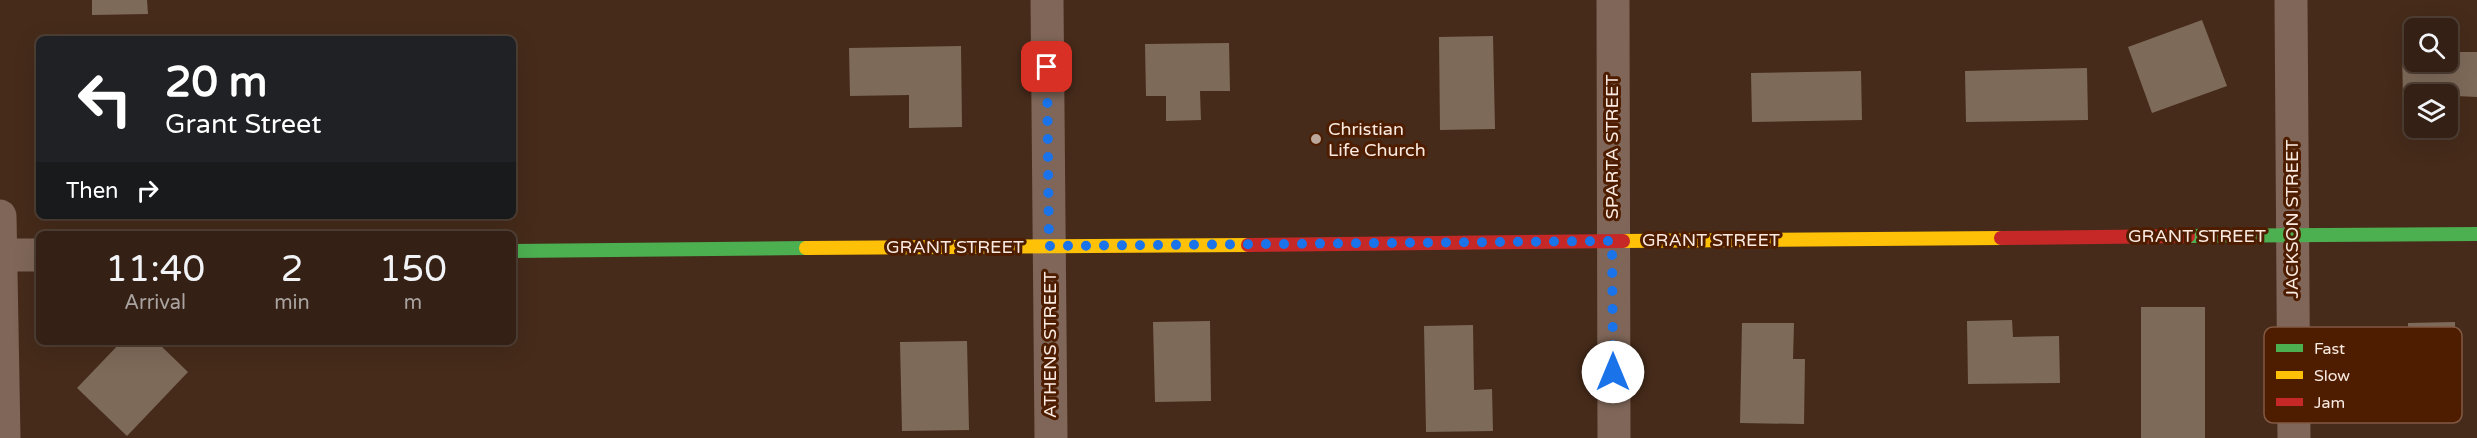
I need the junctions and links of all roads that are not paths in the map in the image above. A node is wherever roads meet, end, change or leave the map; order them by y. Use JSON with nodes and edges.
{"nodes":[{"id":1,"x":1047,"y":0,"type":"edge"},
{"id":2,"x":1613,"y":0,"type":"edge"},
{"id":3,"x":2291,"y":0,"type":"edge"},
{"id":4,"x":0,"y":216,"type":"edge"},
{"id":5,"x":2477,"y":234,"type":"edge"},
{"id":6,"x":2292,"y":235,"type":"junction"},
{"id":7,"x":1612,"y":241,"type":"junction"},
{"id":8,"x":1049,"y":246,"type":"junction"},
{"id":9,"x":516,"y":251,"type":"edge"},
{"id":10,"x":1,"y":255,"type":"edge"},
{"id":11,"x":36,"y":255,"type":"edge"},
{"id":12,"x":2293,"y":327,"type":"edge"},
{"id":13,"x":2294,"y":423,"type":"edge"},
{"id":14,"x":4,"y":438,"type":"edge"},
{"id":15,"x":1051,"y":438,"type":"edge"},
{"id":16,"x":1614,"y":438,"type":"edge"},
{"id":17,"x":2294,"y":438,"type":"edge"}],
"edges":[{"from":1,"to":8,"type":"street","name":"ATHENS STREET"},
{"from":2,"to":7,"type":"street","name":"SPARTA STREET"},
{"from":3,"to":6,"type":"street","name":"JACKSON STREET"},
{"from":4,"to":10,"type":"street"},
{"from":5,"to":6,"type":"street","name":"GRANT STREET"},
{"from":6,"to":7,"type":"street","name":"GRANT STREET"},
{"from":6,"to":12,"type":"street","name":"JACKSON STREET"},
{"from":7,"to":8,"type":"street","name":"GRANT STREET"},
{"from":7,"to":16,"type":"street","name":"SPARTA STREET"},
{"from":8,"to":9,"type":"street","name":"GRANT STREET"},
{"from":8,"to":15,"type":"street","name":"ATHENS STREET"},
{"from":10,"to":11,"type":"street"},
{"from":10,"to":14,"type":"street"},
{"from":13,"to":17,"type":"street","name":"JACKSON STREET"}]}
